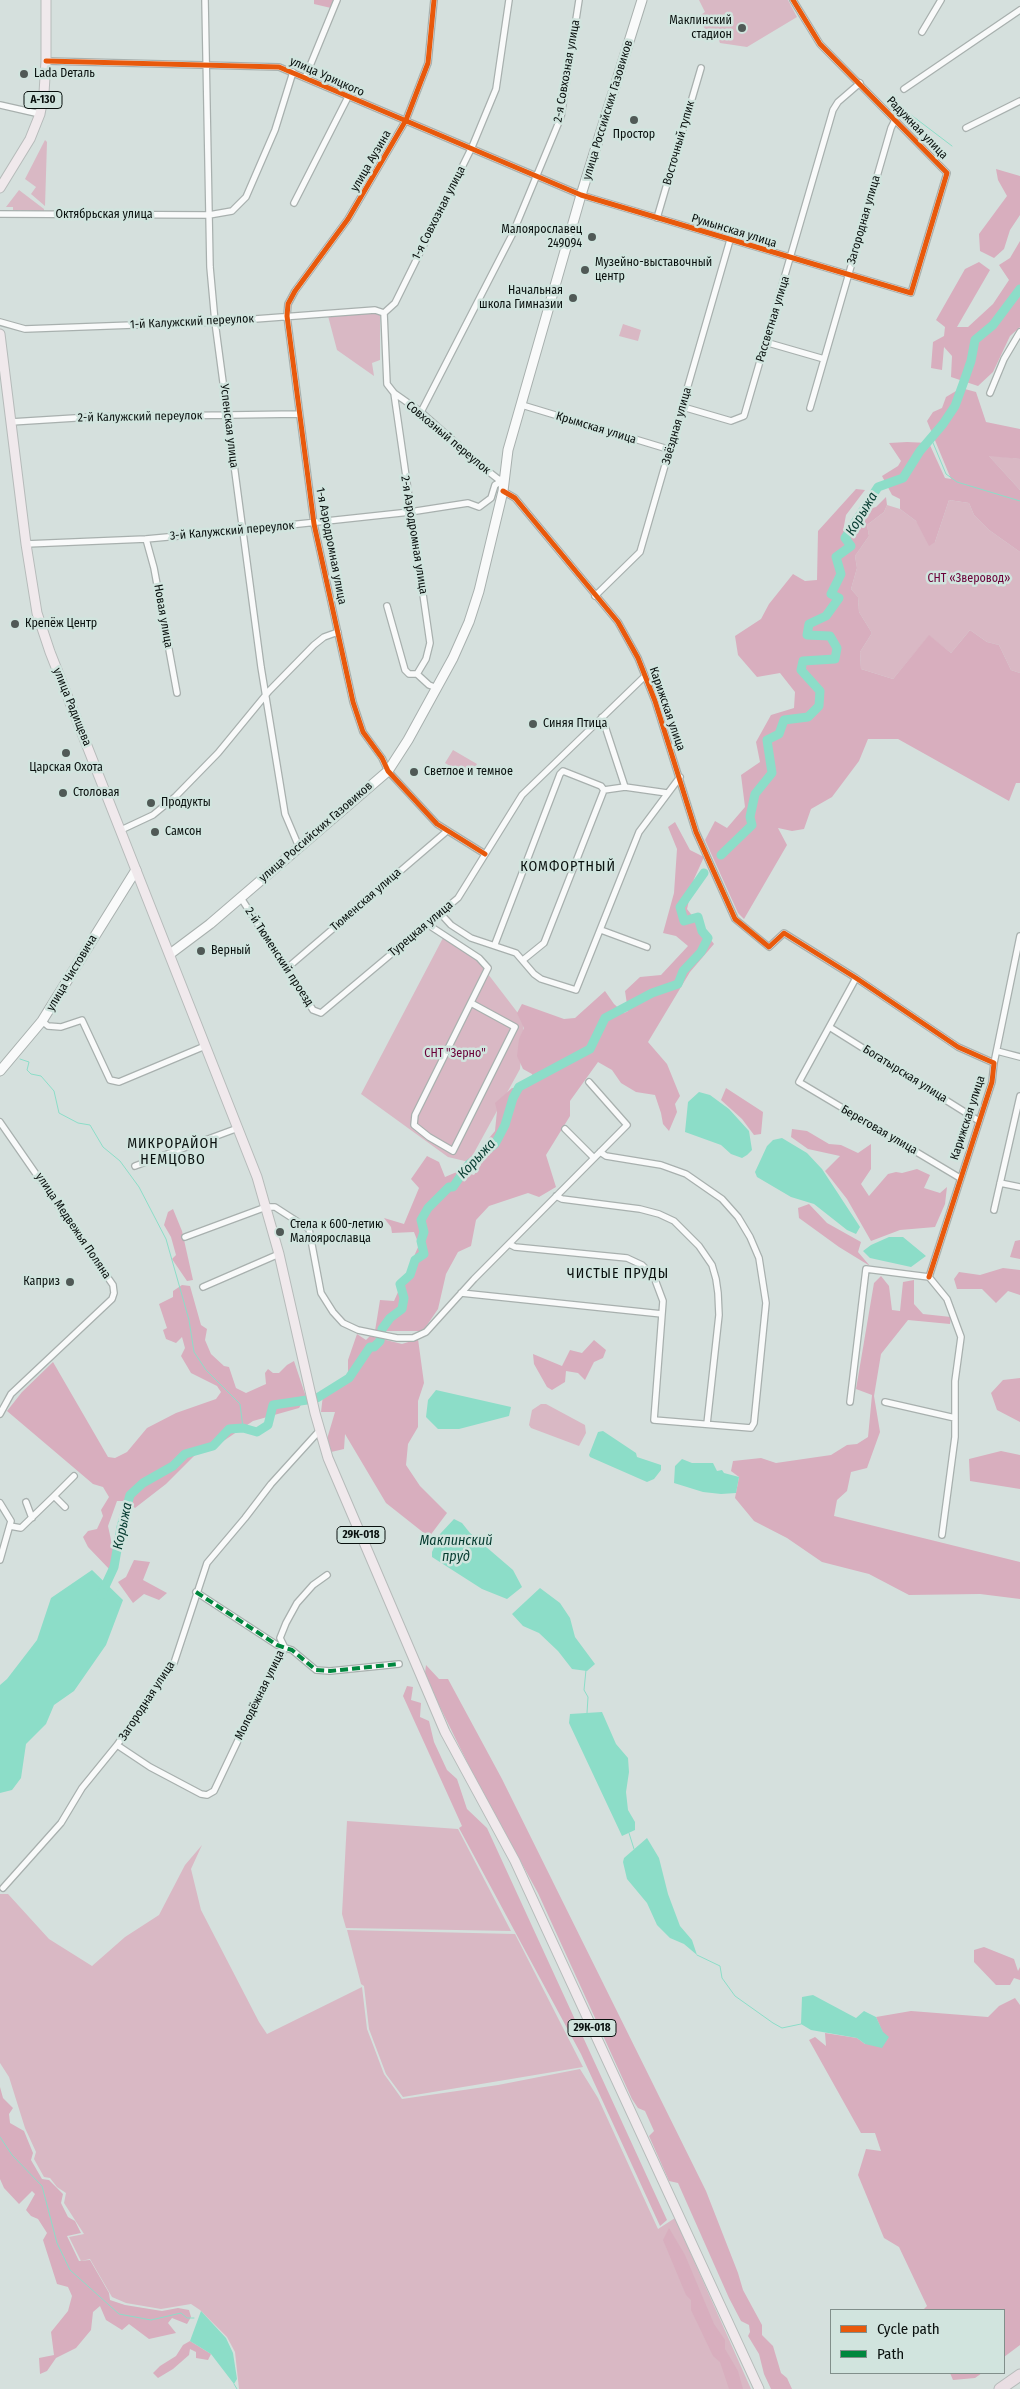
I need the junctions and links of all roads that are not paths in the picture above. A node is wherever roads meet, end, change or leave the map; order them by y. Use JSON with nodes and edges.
{"nodes":[{"id":1,"x":46,"y":0,"type":"edge"},
{"id":2,"x":205,"y":0,"type":"edge"},
{"id":3,"x":337,"y":0,"type":"edge"},
{"id":4,"x":434,"y":0,"type":"edge"},
{"id":5,"x":509,"y":0,"type":"edge"},
{"id":6,"x":579,"y":0,"type":"edge"},
{"id":7,"x":642,"y":0,"type":"edge"},
{"id":8,"x":793,"y":0,"type":"edge"},
{"id":9,"x":942,"y":0,"type":"edge"},
{"id":10,"x":1020,"y":10,"type":"edge"},
{"id":11,"x":922,"y":32,"type":"dead end"},
{"id":12,"x":46,"y":61,"type":"junction"},
{"id":13,"x":206,"y":64,"type":"junction"},
{"id":14,"x":701,"y":68,"type":"dead end"},
{"id":15,"x":293,"y":72,"type":"junction"},
{"id":16,"x":304,"y":78,"type":"junction"},
{"id":17,"x":860,"y":83,"type":"junction"},
{"id":18,"x":904,"y":90,"type":"dead end"},
{"id":19,"x":348,"y":97,"type":"junction"},
{"id":20,"x":1020,"y":101,"type":"edge"},
{"id":21,"x":0,"y":105,"type":"edge"},
{"id":22,"x":40,"y":114,"type":"junction"},
{"id":23,"x":406,"y":120,"type":"junction"},
{"id":24,"x":895,"y":120,"type":"junction"},
{"id":25,"x":966,"y":128,"type":"dead end"},
{"id":26,"x":472,"y":148,"type":"junction"},
{"id":27,"x":536,"y":177,"type":"junction"},
{"id":28,"x":0,"y":188,"type":"edge"},
{"id":29,"x":581,"y":196,"type":"junction"},
{"id":30,"x":294,"y":204,"type":"dead end"},
{"id":31,"x":0,"y":214,"type":"edge"},
{"id":32,"x":209,"y":215,"type":"junction"},
{"id":33,"x":657,"y":218,"type":"junction"},
{"id":34,"x":730,"y":240,"type":"junction"},
{"id":35,"x":791,"y":259,"type":"junction"},
{"id":36,"x":848,"y":276,"type":"junction"},
{"id":37,"x":911,"y":293,"type":"joint"},
{"id":38,"x":384,"y":313,"type":"junction"},
{"id":39,"x":287,"y":316,"type":"junction"},
{"id":40,"x":0,"y":322,"type":"edge"},
{"id":41,"x":216,"y":322,"type":"junction"},
{"id":42,"x":1020,"y":332,"type":"edge"},
{"id":43,"x":0,"y":334,"type":"edge"},
{"id":44,"x":765,"y":342,"type":"junction"},
{"id":45,"x":824,"y":359,"type":"junction"},
{"id":46,"x":394,"y":393,"type":"junction"},
{"id":47,"x":990,"y":393,"type":"dead end"},
{"id":48,"x":522,"y":405,"type":"junction"},
{"id":49,"x":683,"y":407,"type":"junction"},
{"id":50,"x":810,"y":408,"type":"dead end"},
{"id":51,"x":420,"y":412,"type":"junction"},
{"id":52,"x":299,"y":414,"type":"junction"},
{"id":53,"x":227,"y":416,"type":"junction"},
{"id":54,"x":11,"y":422,"type":"junction"},
{"id":55,"x":671,"y":450,"type":"junction"},
{"id":56,"x":504,"y":480,"type":"junction"},
{"id":57,"x":503,"y":491,"type":"junction"},
{"id":58,"x":410,"y":512,"type":"junction"},
{"id":59,"x":314,"y":524,"type":"junction"},
{"id":60,"x":243,"y":530,"type":"junction"},
{"id":61,"x":146,"y":539,"type":"junction"},
{"id":62,"x":26,"y":544,"type":"junction"},
{"id":63,"x":595,"y":596,"type":"junction"},
{"id":64,"x":387,"y":606,"type":"dead end"},
{"id":65,"x":338,"y":632,"type":"junction"},
{"id":66,"x":417,"y":674,"type":"junction"},
{"id":67,"x":645,"y":676,"type":"junction"},
{"id":68,"x":437,"y":688,"type":"junction"},
{"id":69,"x":177,"y":693,"type":"dead end"},
{"id":70,"x":266,"y":695,"type":"junction"},
{"id":71,"x":602,"y":717,"type":"junction"},
{"id":72,"x":388,"y":771,"type":"junction"},
{"id":73,"x":680,"y":777,"type":"junction"},
{"id":74,"x":625,"y":787,"type":"junction"},
{"id":75,"x":604,"y":790,"type":"junction"},
{"id":76,"x":667,"y":793,"type":"junction"},
{"id":77,"x":121,"y":830,"type":"junction"},
{"id":78,"x":447,"y":831,"type":"junction"},
{"id":79,"x":299,"y":847,"type":"junction"},
{"id":80,"x":485,"y":854,"type":"junction"},
{"id":81,"x":136,"y":870,"type":"junction"},
{"id":82,"x":241,"y":898,"type":"junction"},
{"id":83,"x":440,"y":913,"type":"junction"},
{"id":84,"x":427,"y":924,"type":"junction"},
{"id":85,"x":601,"y":930,"type":"junction"},
{"id":86,"x":1020,"y":936,"type":"edge"},
{"id":87,"x":495,"y":944,"type":"junction"},
{"id":88,"x":647,"y":947,"type":"dead end"},
{"id":89,"x":170,"y":954,"type":"junction"},
{"id":90,"x":523,"y":960,"type":"junction"},
{"id":91,"x":286,"y":969,"type":"junction"},
{"id":92,"x":856,"y":978,"type":"junction"},
{"id":93,"x":471,"y":1003,"type":"junction"},
{"id":94,"x":321,"y":1012,"type":"joint"},
{"id":95,"x":42,"y":1021,"type":"junction"},
{"id":96,"x":831,"y":1028,"type":"junction"},
{"id":97,"x":205,"y":1046,"type":"junction"},
{"id":98,"x":997,"y":1051,"type":"junction"},
{"id":99,"x":1020,"y":1057,"type":"edge"},
{"id":100,"x":994,"y":1063,"type":"junction"},
{"id":101,"x":0,"y":1071,"type":"edge"},
{"id":102,"x":589,"y":1082,"type":"dead end"},
{"id":103,"x":1020,"y":1096,"type":"edge"},
{"id":104,"x":979,"y":1120,"type":"junction"},
{"id":105,"x":0,"y":1122,"type":"edge"},
{"id":106,"x":238,"y":1128,"type":"junction"},
{"id":107,"x":565,"y":1128,"type":"dead end"},
{"id":108,"x":1013,"y":1130,"type":"junction"},
{"id":109,"x":1020,"y":1132,"type":"edge"},
{"id":110,"x":600,"y":1152,"type":"junction"},
{"id":111,"x":594,"y":1158,"type":"junction"},
{"id":112,"x":135,"y":1166,"type":"dead end"},
{"id":113,"x":960,"y":1178,"type":"junction"},
{"id":114,"x":1000,"y":1183,"type":"junction"},
{"id":115,"x":1020,"y":1187,"type":"edge"},
{"id":116,"x":556,"y":1196,"type":"junction"},
{"id":117,"x":266,"y":1207,"type":"junction"},
{"id":118,"x":994,"y":1210,"type":"dead end"},
{"id":119,"x":185,"y":1237,"type":"dead end"},
{"id":120,"x":509,"y":1244,"type":"junction"},
{"id":121,"x":279,"y":1254,"type":"junction"},
{"id":122,"x":929,"y":1277,"type":"junction"},
{"id":123,"x":203,"y":1286,"type":"dead end"},
{"id":124,"x":461,"y":1293,"type":"junction"},
{"id":125,"x":662,"y":1314,"type":"junction"},
{"id":126,"x":850,"y":1402,"type":"dead end"},
{"id":127,"x":885,"y":1402,"type":"dead end"},
{"id":128,"x":0,"y":1414,"type":"edge"},
{"id":129,"x":955,"y":1418,"type":"junction"},
{"id":130,"x":707,"y":1424,"type":"junction"},
{"id":131,"x":320,"y":1430,"type":"junction"},
{"id":132,"x":74,"y":1476,"type":"dead end"},
{"id":133,"x":54,"y":1496,"type":"junction"},
{"id":134,"x":26,"y":1502,"type":"dead end"},
{"id":135,"x":0,"y":1503,"type":"edge"},
{"id":136,"x":65,"y":1507,"type":"dead end"},
{"id":137,"x":32,"y":1518,"type":"junction"},
{"id":138,"x":10,"y":1526,"type":"junction"},
{"id":139,"x":942,"y":1535,"type":"dead end"},
{"id":140,"x":0,"y":1560,"type":"edge"},
{"id":141,"x":327,"y":1575,"type":"dead end"},
{"id":142,"x":196,"y":1592,"type":"junction"},
{"id":143,"x":285,"y":1648,"type":"junction"},
{"id":144,"x":399,"y":1664,"type":"dead end"},
{"id":145,"x":117,"y":1745,"type":"junction"},
{"id":146,"x":3,"y":1888,"type":"dead end"},
{"id":147,"x":1020,"y":2375,"type":"edge"},
{"id":148,"x":758,"y":2389,"type":"edge"},
{"id":149,"x":1000,"y":2389,"type":"edge"}],
"edges":[{"from":1,"to":12,"type":"main road","number":"А-130"},
{"from":2,"to":13,"type":"street","name":"Успенская улица"},
{"from":3,"to":16,"type":"street"},
{"from":4,"to":23,"type":"street","name":"улица Аузина"},
{"from":5,"to":26,"type":"street","name":"1-я Совхозная улица"},
{"from":6,"to":27,"type":"street","name":"2-я Совхозная улица"},
{"from":7,"to":29,"type":"main road","name":"улица Российских Газовиков"},
{"from":8,"to":17,"type":"street","name":"Радужная улица"},
{"from":9,"to":11,"type":"street"},
{"from":10,"to":18,"type":"street"},
{"from":12,"to":13,"type":"street","name":"улица Урицкого"},
{"from":12,"to":22,"type":"main road","number":"А-130"},
{"from":13,"to":15,"type":"street","name":"улица Урицкого"},
{"from":13,"to":32,"type":"street","name":"Успенская улица"},
{"from":14,"to":33,"type":"street","name":"Восточный тупик"},
{"from":15,"to":16,"type":"street","name":"улица Урицкого"},
{"from":15,"to":32,"type":"street","name":"Октябрьская улица"},
{"from":16,"to":19,"type":"street","name":"улица Урицкого"},
{"from":17,"to":24,"type":"street","name":"Радужная улица"},
{"from":17,"to":35,"type":"street","name":"Рассветная улица"},
{"from":19,"to":23,"type":"street","name":"улица Урицкого"},
{"from":19,"to":30,"type":"street"},
{"from":20,"to":25,"type":"street"},
{"from":21,"to":22,"type":"street"},
{"from":22,"to":28,"type":"main road","number":"А-130"},
{"from":23,"to":26,"type":"street","name":"улица Урицкого"},
{"from":23,"to":39,"type":"street","name":"улица Аузина"},
{"from":24,"to":36,"type":"street","name":"Загородная улица"},
{"from":24,"to":37,"type":"street","name":"Радужная улица"},
{"from":26,"to":27,"type":"street","name":"улица Урицкого"},
{"from":26,"to":38,"type":"street","name":"1-я Совхозная улица"},
{"from":27,"to":29,"type":"street","name":"улица Урицкого"},
{"from":27,"to":51,"type":"street","name":"2-я Совхозная улица"},
{"from":29,"to":33,"type":"street","name":"Румынская улица"},
{"from":29,"to":48,"type":"main road","name":"улица Российских Газовиков"},
{"from":31,"to":32,"type":"street","name":"Октябрьская улица"},
{"from":32,"to":41,"type":"street","name":"Успенская улица"},
{"from":33,"to":34,"type":"street","name":"Румынская улица"},
{"from":34,"to":35,"type":"street","name":"Румынская улица"},
{"from":34,"to":49,"type":"street","name":"Звёздная улица"},
{"from":35,"to":36,"type":"street","name":"Румынская улица"},
{"from":35,"to":44,"type":"street","name":"Рассветная улица"},
{"from":36,"to":37,"type":"street","name":"Румынская улица"},
{"from":36,"to":45,"type":"street","name":"Загородная улица"},
{"from":38,"to":39,"type":"street","name":"1-й Калужский переулок"},
{"from":38,"to":46,"type":"street"},
{"from":39,"to":41,"type":"street","name":"1-й Калужский переулок"},
{"from":39,"to":52,"type":"street","name":"1-я Аэродромная улица"},
{"from":40,"to":41,"type":"street","name":"1-й Калужский переулок"},
{"from":41,"to":53,"type":"street","name":"Успенская улица"},
{"from":42,"to":47,"type":"street"},
{"from":43,"to":54,"type":"main road","name":"улица Радищева"},
{"from":44,"to":45,"type":"street"},
{"from":44,"to":49,"type":"street","name":"Рассветная улица"},
{"from":45,"to":50,"type":"street","name":"Загородная улица"},
{"from":46,"to":51,"type":"street","name":"Совхозный переулок"},
{"from":46,"to":58,"type":"street","name":"2-я Аэродромная улица"},
{"from":48,"to":55,"type":"street","name":"Крымская улица"},
{"from":48,"to":56,"type":"main road","name":"улица Российских Газовиков"},
{"from":49,"to":55,"type":"street","name":"Звёздная улица"},
{"from":51,"to":56,"type":"street","name":"Совхозный переулок"},
{"from":52,"to":53,"type":"street","name":"2-й Калужский переулок"},
{"from":52,"to":59,"type":"street","name":"1-я Аэродромная улица"},
{"from":53,"to":54,"type":"street","name":"2-й Калужский переулок"},
{"from":53,"to":60,"type":"street","name":"Успенская улица"},
{"from":54,"to":62,"type":"main road","name":"улица Радищева"},
{"from":55,"to":63,"type":"street","name":"Звёздная улица"},
{"from":56,"to":57,"type":"main road","name":"улица Российских Газовиков"},
{"from":56,"to":58,"type":"street","name":"3-й Калужский переулок"},
{"from":57,"to":63,"type":"street","name":"Карижская улица"},
{"from":57,"to":68,"type":"main road","name":"улица Российских Газовиков"},
{"from":58,"to":59,"type":"street","name":"3-й Калужский переулок"},
{"from":58,"to":66,"type":"street","name":"2-я Аэродромная улица"},
{"from":59,"to":60,"type":"street","name":"3-й Калужский переулок"},
{"from":59,"to":65,"type":"street","name":"1-я Аэродромная улица"},
{"from":60,"to":61,"type":"street","name":"3-й Калужский переулок"},
{"from":60,"to":70,"type":"street","name":"Успенская улица"},
{"from":61,"to":62,"type":"street","name":"3-й Калужский переулок"},
{"from":61,"to":69,"type":"street","name":"Новая улица"},
{"from":62,"to":77,"type":"main road","name":"улица Радищева"},
{"from":63,"to":67,"type":"street","name":"Карижская улица"},
{"from":64,"to":66,"type":"street"},
{"from":65,"to":70,"type":"street"},
{"from":65,"to":72,"type":"street","name":"1-я Аэродромная улица"},
{"from":66,"to":68,"type":"street"},
{"from":67,"to":71,"type":"street","name":"Турецкая улица"},
{"from":67,"to":73,"type":"street","name":"Карижская улица"},
{"from":68,"to":72,"type":"main road","name":"улица Российских Газовиков"},
{"from":70,"to":77,"type":"street"},
{"from":70,"to":79,"type":"street","name":"Успенская улица"},
{"from":71,"to":74,"type":"street"},
{"from":71,"to":80,"type":"street","name":"Турецкая улица"},
{"from":72,"to":78,"type":"street","name":"1-я Аэродромная улица"},
{"from":72,"to":79,"type":"main road","name":"улица Российских Газовиков"},
{"from":73,"to":76,"type":"street"},
{"from":73,"to":92,"type":"street","name":"Карижская улица"},
{"from":74,"to":75,"type":"street"},
{"from":74,"to":76,"type":"street"},
{"from":75,"to":87,"type":"street"},
{"from":75,"to":90,"type":"street"},
{"from":76,"to":85,"type":"street"},
{"from":77,"to":81,"type":"main road","name":"улица Радищева"},
{"from":78,"to":80,"type":"street","name":"1-я Аэродромная улица"},
{"from":78,"to":91,"type":"street","name":"Тюменская улица"},
{"from":79,"to":82,"type":"main road","name":"улица Российских Газовиков"},
{"from":80,"to":83,"type":"street","name":"Турецкая улица"},
{"from":81,"to":89,"type":"main road","name":"улица Радищева"},
{"from":81,"to":95,"type":"main road","name":"улица Чистовича"},
{"from":82,"to":89,"type":"main road","name":"улица Российских Газовиков"},
{"from":82,"to":91,"type":"street","name":"2-й Тюменский проезд"},
{"from":83,"to":84,"type":"street","name":"Турецкая улица"},
{"from":83,"to":87,"type":"street"},
{"from":84,"to":93,"type":"street"},
{"from":84,"to":94,"type":"street","name":"Турецкая улица"},
{"from":85,"to":88,"type":"street"},
{"from":85,"to":90,"type":"street"},
{"from":86,"to":98,"type":"street"},
{"from":87,"to":90,"type":"street"},
{"from":89,"to":97,"type":"main road","name":"улица Радищева"},
{"from":91,"to":94,"type":"street","name":"2-й Тюменский проезд"},
{"from":92,"to":96,"type":"street"},
{"from":92,"to":100,"type":"street","name":"Карижская улица"},
{"from":93,"to":93,"type":"street"},
{"from":95,"to":97,"type":"street"},
{"from":95,"to":101,"type":"main road","name":"улица Чистовича"},
{"from":96,"to":104,"type":"street","name":"Богатырская улица"},
{"from":96,"to":113,"type":"street","name":"Береговая улица"},
{"from":97,"to":106,"type":"main road","name":"улица Радищева","number":"29К-018"},
{"from":98,"to":99,"type":"street"},
{"from":98,"to":100,"type":"street"},
{"from":100,"to":104,"type":"street","name":"Карижская улица"},
{"from":102,"to":110,"type":"street"},
{"from":103,"to":108,"type":"street"},
{"from":104,"to":113,"type":"street","name":"Карижская улица"},
{"from":105,"to":128,"type":"street","name":"улица Медвежья Поляна"},
{"from":106,"to":112,"type":"street"},
{"from":106,"to":117,"type":"main road","number":"29К-018"},
{"from":107,"to":111,"type":"street"},
{"from":108,"to":109,"type":"street"},
{"from":108,"to":114,"type":"street"},
{"from":110,"to":111,"type":"street"},
{"from":110,"to":130,"type":"street"},
{"from":111,"to":116,"type":"street"},
{"from":113,"to":122,"type":"street","name":"Карижская улица"},
{"from":114,"to":115,"type":"street"},
{"from":114,"to":118,"type":"street"},
{"from":116,"to":120,"type":"street"},
{"from":116,"to":130,"type":"street"},
{"from":117,"to":119,"type":"street"},
{"from":117,"to":121,"type":"main road","number":"29К-018"},
{"from":117,"to":124,"type":"street"},
{"from":120,"to":124,"type":"street"},
{"from":120,"to":125,"type":"street"},
{"from":121,"to":123,"type":"street"},
{"from":121,"to":131,"type":"main road","number":"29К-018"},
{"from":122,"to":126,"type":"street"},
{"from":122,"to":129,"type":"street"},
{"from":124,"to":125,"type":"street"},
{"from":125,"to":130,"type":"street"},
{"from":127,"to":129,"type":"street"},
{"from":129,"to":139,"type":"street"},
{"from":131,"to":142,"type":"street","name":"Загородная улица"},
{"from":131,"to":148,"type":"main road","number":"29К-018"},
{"from":132,"to":133,"type":"street"},
{"from":133,"to":136,"type":"street"},
{"from":133,"to":137,"type":"street"},
{"from":134,"to":137,"type":"street"},
{"from":135,"to":138,"type":"street"},
{"from":137,"to":138,"type":"street"},
{"from":138,"to":140,"type":"street"},
{"from":141,"to":143,"type":"street","name":"Молодёжная улица"},
{"from":142,"to":143,"type":"street"},
{"from":142,"to":145,"type":"street","name":"Загородная улица"},
{"from":143,"to":144,"type":"street"},
{"from":143,"to":145,"type":"street","name":"Молодёжная улица"},
{"from":145,"to":146,"type":"street","name":"Загородная улица"},
{"from":147,"to":149,"type":"highway"}]}
